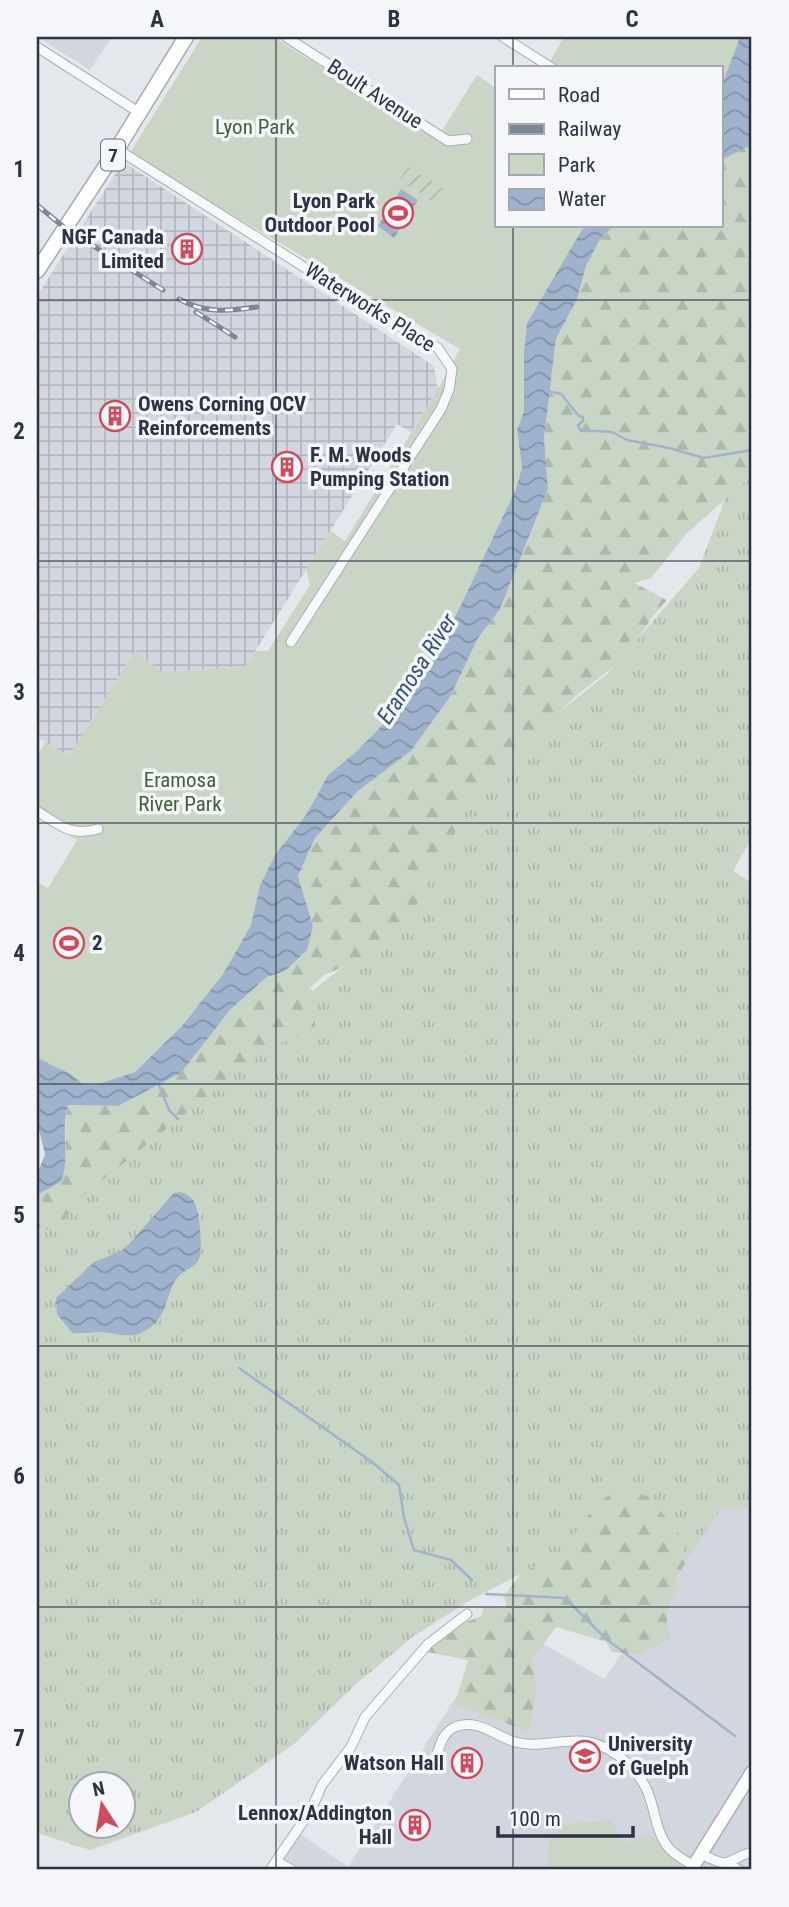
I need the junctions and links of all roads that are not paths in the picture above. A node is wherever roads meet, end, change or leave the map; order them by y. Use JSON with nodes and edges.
{"nodes":[{"id":1,"x":186,"y":37,"type":"edge"},
{"id":2,"x":286,"y":37,"type":"edge"},
{"id":3,"x":503,"y":37,"type":"edge"},
{"id":4,"x":37,"y":47,"type":"edge"},
{"id":5,"x":549,"y":66,"type":"edge"},
{"id":6,"x":140,"y":113,"type":"junction"},
{"id":7,"x":467,"y":139,"type":"dead end"},
{"id":8,"x":117,"y":149,"type":"junction"},
{"id":9,"x":37,"y":271,"type":"edge"},
{"id":10,"x":290,"y":642,"type":"dead end"},
{"id":11,"x":37,"y":811,"type":"edge"},
{"id":12,"x":98,"y":830,"type":"dead end"},
{"id":13,"x":467,"y":1614,"type":"dead end"},
{"id":14,"x":436,"y":1758,"type":"dead end"},
{"id":15,"x":752,"y":1772,"type":"edge"},
{"id":16,"x":752,"y":1852,"type":"edge"},
{"id":17,"x":701,"y":1854,"type":"junction"},
{"id":18,"x":276,"y":1861,"type":"junction"},
{"id":19,"x":729,"y":1864,"type":"junction"},
{"id":20,"x":692,"y":1868,"type":"edge"},
{"id":21,"x":270,"y":1870,"type":"edge"},
{"id":22,"x":292,"y":1870,"type":"edge"},
{"id":23,"x":739,"y":1870,"type":"edge"}],
"edges":[{"from":1,"to":6,"type":"main road","number":"7"},
{"from":2,"to":7,"type":"street","name":"Boult Avenue"},
{"from":3,"to":5,"type":"street"},
{"from":4,"to":6,"type":"street"},
{"from":6,"to":8,"type":"main road","number":"7"},
{"from":8,"to":9,"type":"main road","number":"7"},
{"from":8,"to":10,"type":"street","name":"Waterworks Place"},
{"from":11,"to":12,"type":"street"},
{"from":13,"to":18,"type":"street"},
{"from":14,"to":20,"type":"street"},
{"from":15,"to":17,"type":"main road"},
{"from":16,"to":19,"type":"street"},
{"from":17,"to":19,"type":"street"},
{"from":17,"to":20,"type":"main road"},
{"from":18,"to":21,"type":"street"},
{"from":18,"to":22,"type":"street"},
{"from":19,"to":23,"type":"street"}]}
